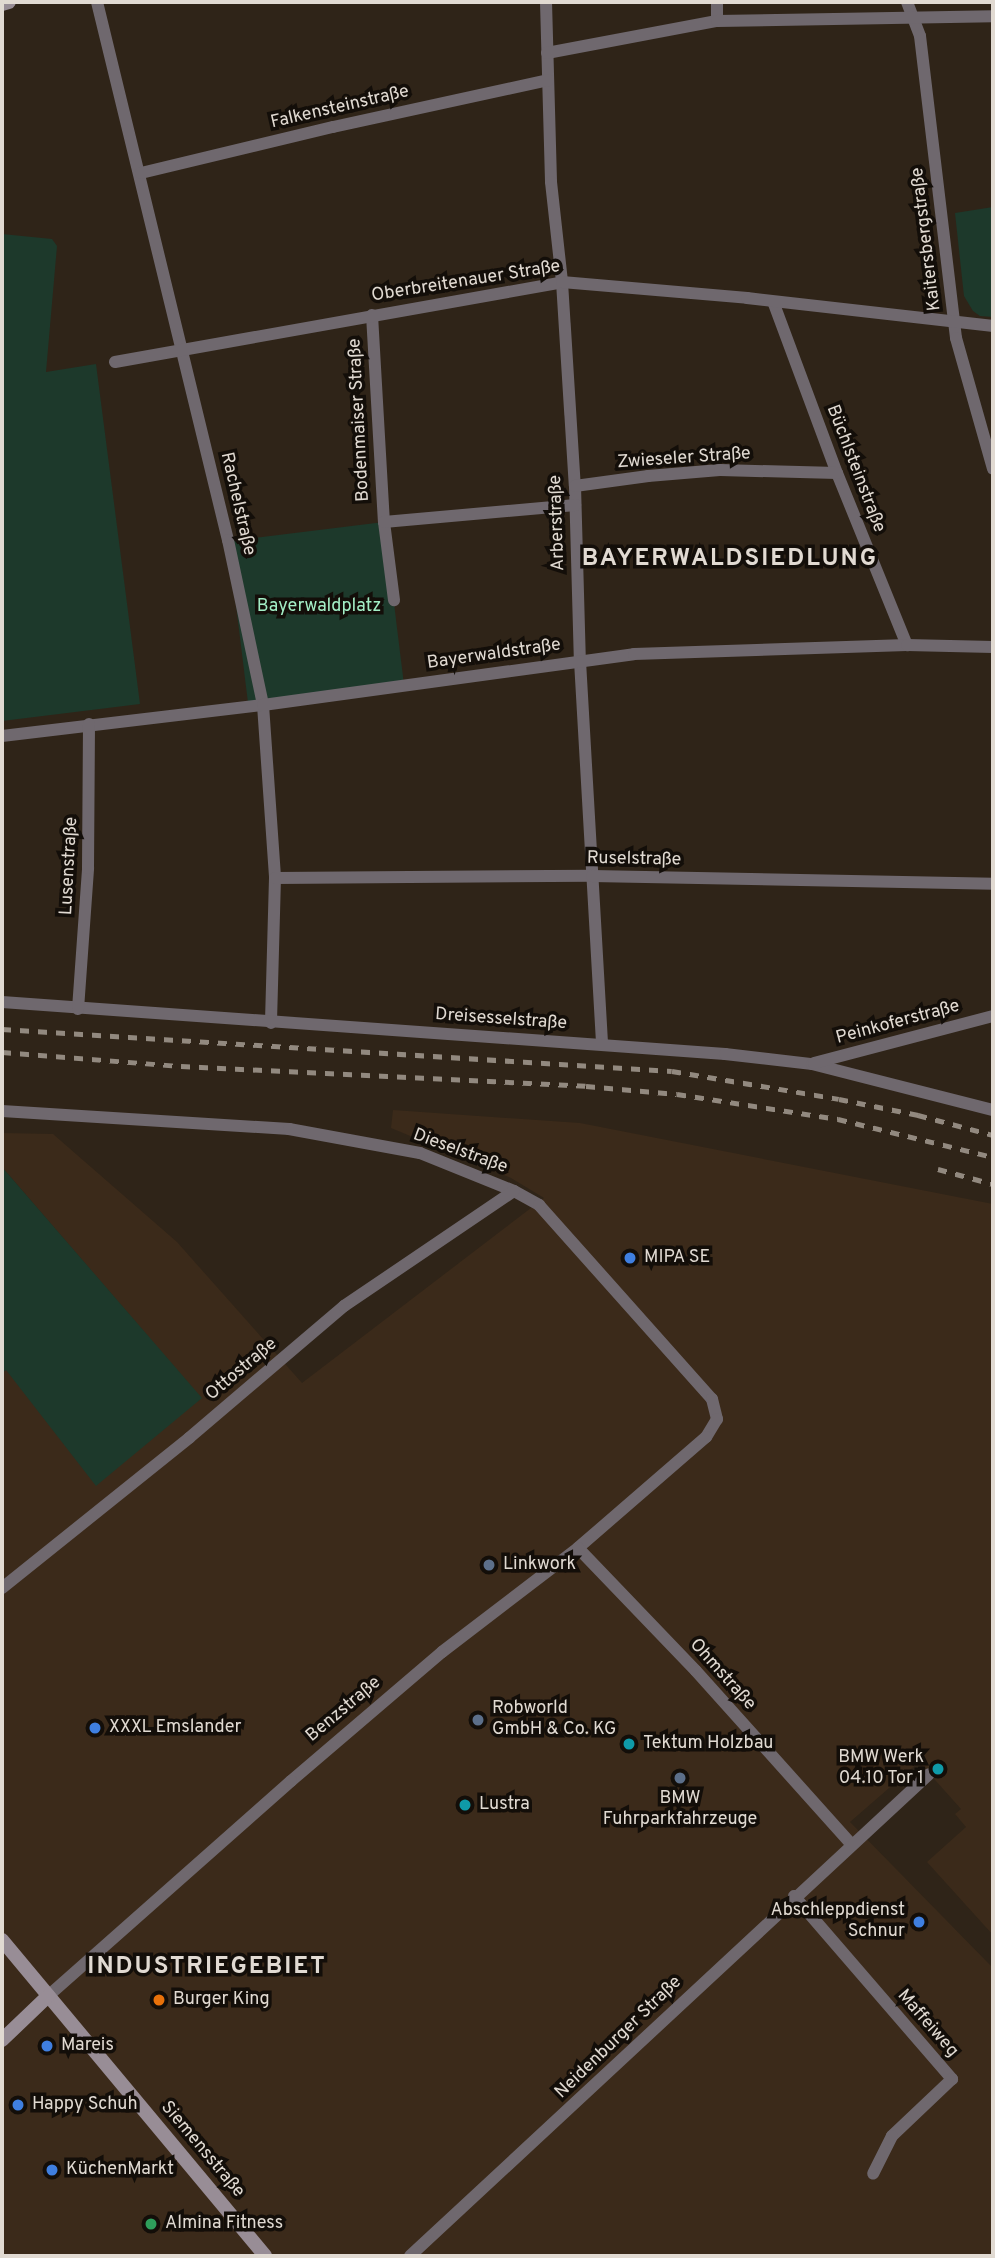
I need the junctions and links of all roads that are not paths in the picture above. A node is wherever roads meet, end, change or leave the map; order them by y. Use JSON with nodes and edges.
{"nodes":[{"id":1,"x":9,"y":2,"type":"edge"},
{"id":2,"x":97,"y":2,"type":"edge"},
{"id":3,"x":546,"y":2,"type":"edge"},
{"id":4,"x":717,"y":2,"type":"edge"},
{"id":5,"x":907,"y":2,"type":"edge"},
{"id":6,"x":2,"y":4,"type":"edge"},
{"id":7,"x":993,"y":16,"type":"edge"},
{"id":8,"x":914,"y":19,"type":"junction"},
{"id":9,"x":717,"y":21,"type":"junction"},
{"id":10,"x":547,"y":53,"type":"junction"},
{"id":11,"x":548,"y":80,"type":"junction"},
{"id":12,"x":141,"y":173,"type":"junction"},
{"id":13,"x":562,"y":282,"type":"junction"},
{"id":14,"x":774,"y":304,"type":"junction"},
{"id":15,"x":372,"y":315,"type":"junction"},
{"id":16,"x":954,"y":322,"type":"junction"},
{"id":17,"x":993,"y":326,"type":"edge"},
{"id":18,"x":183,"y":348,"type":"junction"},
{"id":19,"x":115,"y":362,"type":"dead end"},
{"id":20,"x":993,"y":469,"type":"edge"},
{"id":21,"x":837,"y":474,"type":"junction"},
{"id":22,"x":575,"y":486,"type":"junction"},
{"id":23,"x":575,"y":505,"type":"junction"},
{"id":24,"x":384,"y":522,"type":"junction"},
{"id":25,"x":394,"y":600,"type":"dead end"},
{"id":26,"x":907,"y":645,"type":"junction"},
{"id":27,"x":993,"y":647,"type":"edge"},
{"id":28,"x":580,"y":661,"type":"junction"},
{"id":29,"x":263,"y":705,"type":"junction"},
{"id":30,"x":89,"y":724,"type":"junction"},
{"id":31,"x":2,"y":736,"type":"edge"},
{"id":32,"x":592,"y":876,"type":"junction"},
{"id":33,"x":275,"y":878,"type":"junction"},
{"id":34,"x":993,"y":884,"type":"edge"},
{"id":35,"x":2,"y":1002,"type":"edge"},
{"id":36,"x":78,"y":1009,"type":"junction"},
{"id":37,"x":993,"y":1016,"type":"edge"},
{"id":38,"x":271,"y":1023,"type":"junction"},
{"id":39,"x":601,"y":1044,"type":"junction"},
{"id":40,"x":812,"y":1064,"type":"junction"},
{"id":41,"x":993,"y":1110,"type":"edge"},
{"id":42,"x":2,"y":1111,"type":"edge"},
{"id":43,"x":514,"y":1191,"type":"junction"},
{"id":44,"x":717,"y":1419,"type":"joint"},
{"id":45,"x":578,"y":1548,"type":"junction"},
{"id":46,"x":2,"y":1588,"type":"edge"},
{"id":47,"x":929,"y":1774,"type":"dead end"},
{"id":48,"x":851,"y":1844,"type":"junction"},
{"id":49,"x":794,"y":1896,"type":"junction"},
{"id":50,"x":2,"y":1940,"type":"edge"},
{"id":51,"x":48,"y":1996,"type":"junction"},
{"id":52,"x":2,"y":2040,"type":"edge"},
{"id":53,"x":873,"y":2174,"type":"dead end"},
{"id":54,"x":265,"y":2256,"type":"edge"},
{"id":55,"x":410,"y":2256,"type":"edge"}],
"edges":[{"from":1,"to":6,"type":"main road"},
{"from":2,"to":12,"type":"street","name":"Rachelstraße"},
{"from":3,"to":10,"type":"street","name":"Arberstraße"},
{"from":4,"to":9,"type":"street"},
{"from":5,"to":8,"type":"street","name":"Kaitersbergstraße"},
{"from":7,"to":8,"type":"street"},
{"from":8,"to":9,"type":"street"},
{"from":8,"to":16,"type":"street","name":"Kaitersbergstraße"},
{"from":9,"to":10,"type":"street"},
{"from":10,"to":11,"type":"street","name":"Arberstraße"},
{"from":11,"to":12,"type":"street","name":"Falkensteinstraße"},
{"from":11,"to":13,"type":"street","name":"Arberstraße"},
{"from":12,"to":18,"type":"street","name":"Rachelstraße"},
{"from":13,"to":14,"type":"street","name":"Oberbreitenauer Straße"},
{"from":13,"to":15,"type":"street","name":"Oberbreitenauer Straße"},
{"from":13,"to":22,"type":"street","name":"Arberstraße"},
{"from":14,"to":16,"type":"street","name":"Oberbreitenauer Straße"},
{"from":14,"to":21,"type":"street","name":"Büchlsteinstraße"},
{"from":15,"to":18,"type":"street","name":"Oberbreitenauer Straße"},
{"from":15,"to":24,"type":"street","name":"Bodenmaiser Straße"},
{"from":16,"to":17,"type":"street","name":"Oberbreitenauer Straße"},
{"from":16,"to":20,"type":"street","name":"Kaitersbergstraße"},
{"from":18,"to":19,"type":"street","name":"Oberbreitenauer Straße"},
{"from":18,"to":29,"type":"street","name":"Rachelstraße"},
{"from":21,"to":22,"type":"street","name":"Zwieseler Straße"},
{"from":21,"to":26,"type":"street","name":"Büchlsteinstraße"},
{"from":22,"to":23,"type":"street","name":"Arberstraße"},
{"from":23,"to":24,"type":"street","name":"Bodenmaiser Straße"},
{"from":23,"to":28,"type":"street","name":"Arberstraße"},
{"from":24,"to":25,"type":"street","name":"Bodenmaiser Straße"},
{"from":26,"to":27,"type":"street","name":"Bayerwaldstraße"},
{"from":26,"to":28,"type":"street","name":"Bayerwaldstraße"},
{"from":28,"to":29,"type":"street","name":"Bayerwaldstraße"},
{"from":28,"to":32,"type":"street","name":"Arberstraße"},
{"from":29,"to":30,"type":"street","name":"Bayerwaldstraße"},
{"from":29,"to":33,"type":"street","name":"Rachelstraße"},
{"from":30,"to":31,"type":"street","name":"Bayerwaldstraße"},
{"from":30,"to":36,"type":"street","name":"Lusenstraße"},
{"from":32,"to":33,"type":"street","name":"Ruselstraße"},
{"from":32,"to":34,"type":"street","name":"Ruselstraße"},
{"from":32,"to":39,"type":"street","name":"Arberstraße"},
{"from":33,"to":38,"type":"street","name":"Rachelstraße"},
{"from":35,"to":36,"type":"street","name":"Dreisesselstraße"},
{"from":36,"to":38,"type":"street","name":"Dreisesselstraße"},
{"from":37,"to":40,"type":"street","name":"Peinkoferstraße"},
{"from":38,"to":39,"type":"street","name":"Dreisesselstraße"},
{"from":39,"to":40,"type":"street","name":"Dreisesselstraße"},
{"from":40,"to":41,"type":"street","name":"Dreisesselstraße"},
{"from":42,"to":43,"type":"street","name":"Dieselstraße"},
{"from":43,"to":44,"type":"street","name":"Dieselstraße"},
{"from":43,"to":46,"type":"street","name":"Ottostraße"},
{"from":44,"to":45,"type":"street","name":"Benzstraße"},
{"from":45,"to":48,"type":"street","name":"Ohmstraße"},
{"from":45,"to":51,"type":"street","name":"Benzstraße"},
{"from":47,"to":48,"type":"street"},
{"from":48,"to":49,"type":"street","name":"Neidenburger Straße"},
{"from":49,"to":53,"type":"street","name":"Maffeiweg"},
{"from":49,"to":55,"type":"street","name":"Neidenburger Straße"},
{"from":50,"to":51,"type":"main road","name":"Siemensstraße"},
{"from":51,"to":52,"type":"main road","name":"Benzstraße"},
{"from":51,"to":54,"type":"main road","name":"Siemensstraße"}]}
